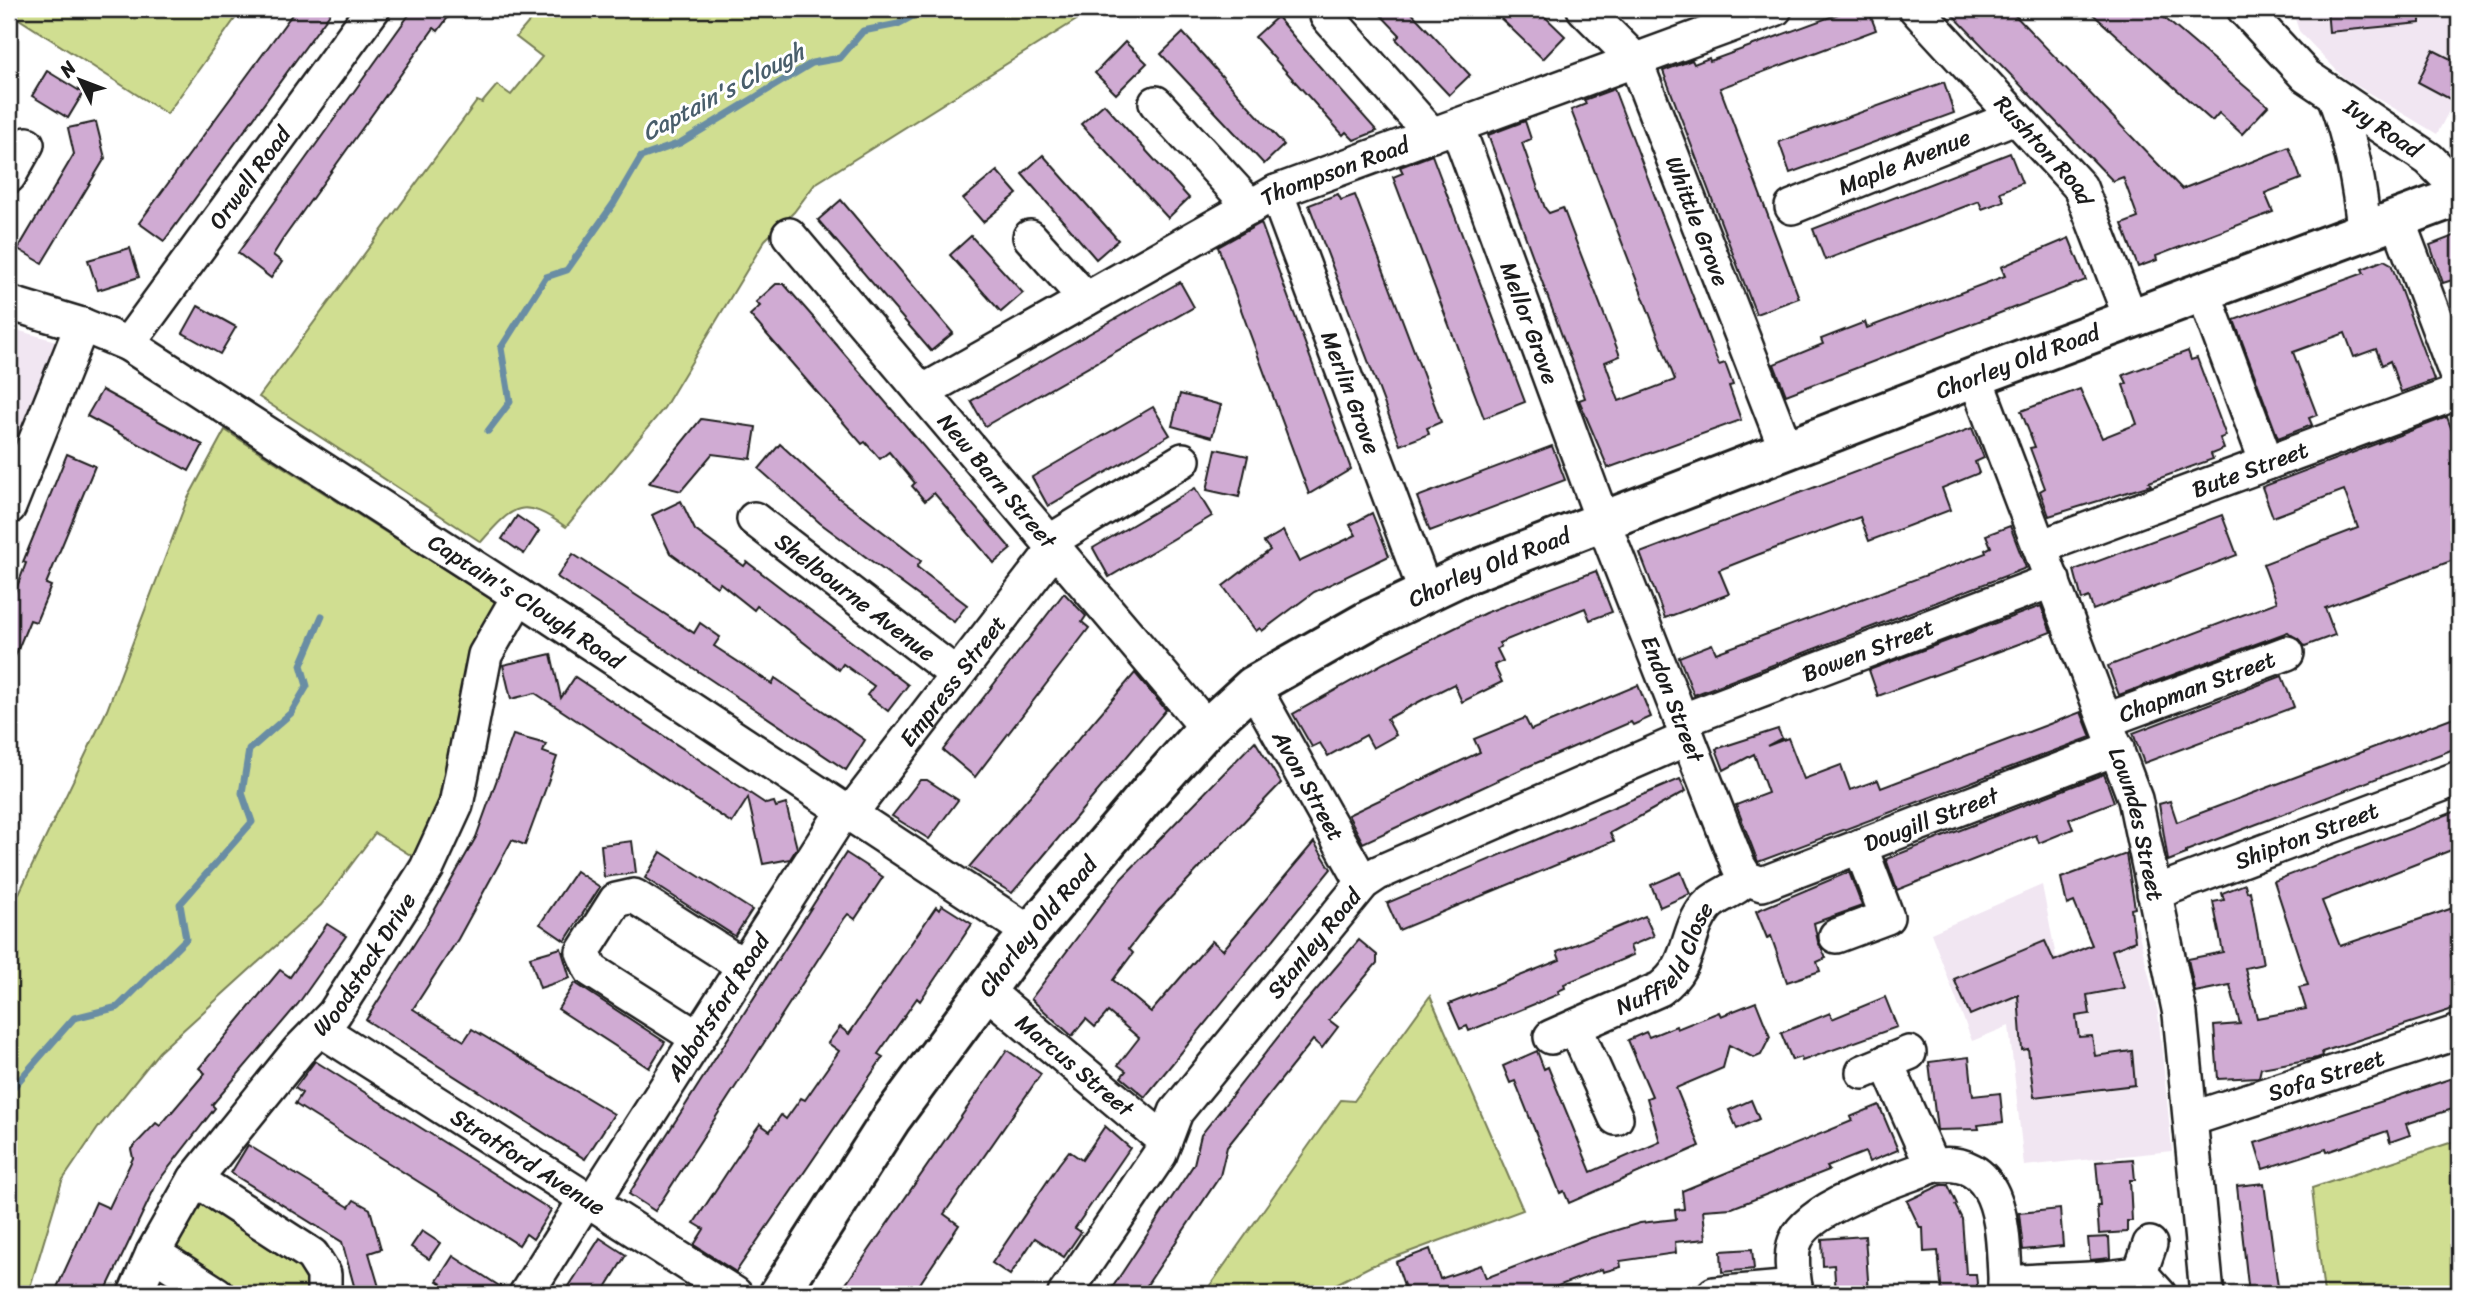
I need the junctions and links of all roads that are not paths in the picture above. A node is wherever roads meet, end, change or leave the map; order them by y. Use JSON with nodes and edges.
{"nodes":[{"id":1,"x":373,"y":9,"type":"edge"},
{"id":2,"x":1584,"y":9,"type":"edge"},
{"id":3,"x":1775,"y":9,"type":"edge"},
{"id":4,"x":1916,"y":9,"type":"edge"},
{"id":5,"x":2257,"y":15,"type":"edge"},
{"id":6,"x":1327,"y":16,"type":"dead end"},
{"id":7,"x":1635,"y":60,"type":"junction"},
{"id":8,"x":2335,"y":98,"type":"junction"},
{"id":9,"x":1156,"y":103,"type":"dead end"},
{"id":10,"x":2015,"y":117,"type":"junction"},
{"id":11,"x":1444,"y":130,"type":"junction"},
{"id":12,"x":27,"y":144,"type":"dead end"},
{"id":13,"x":9,"y":176,"type":"edge"},
{"id":14,"x":2459,"y":189,"type":"edge"},
{"id":15,"x":2459,"y":197,"type":"edge"},
{"id":16,"x":1264,"y":200,"type":"junction"},
{"id":17,"x":1792,"y":207,"type":"dead end"},
{"id":18,"x":2381,"y":224,"type":"junction"},
{"id":19,"x":789,"y":234,"type":"dead end"},
{"id":20,"x":1030,"y":237,"type":"dead end"},
{"id":21,"x":2203,"y":291,"type":"junction"},
{"id":22,"x":1086,"y":299,"type":"junction"},
{"id":23,"x":9,"y":303,"type":"edge"},
{"id":24,"x":2131,"y":319,"type":"junction"},
{"id":25,"x":82,"y":325,"type":"junction"},
{"id":26,"x":128,"y":344,"type":"junction"},
{"id":27,"x":1975,"y":377,"type":"junction"},
{"id":28,"x":2459,"y":382,"type":"edge"},
{"id":29,"x":922,"y":392,"type":"junction"},
{"id":30,"x":2459,"y":392,"type":"edge"},
{"id":31,"x":1786,"y":449,"type":"junction"},
{"id":32,"x":1183,"y":460,"type":"dead end"},
{"id":33,"x":2267,"y":463,"type":"junction"},
{"id":34,"x":9,"y":507,"type":"edge"},
{"id":35,"x":754,"y":519,"type":"dead end"},
{"id":36,"x":1602,"y":519,"type":"junction"},
{"id":37,"x":1052,"y":545,"type":"junction"},
{"id":38,"x":2040,"y":547,"type":"junction"},
{"id":39,"x":2053,"y":580,"type":"junction"},
{"id":40,"x":1426,"y":593,"type":"junction"},
{"id":41,"x":519,"y":596,"type":"junction"},
{"id":42,"x":2287,"y":653,"type":"dead end"},
{"id":43,"x":957,"y":675,"type":"junction"},
{"id":44,"x":1253,"y":686,"type":"junction"},
{"id":45,"x":1207,"y":727,"type":"junction"},
{"id":46,"x":1685,"y":729,"type":"junction"},
{"id":47,"x":2112,"y":734,"type":"junction"},
{"id":48,"x":2459,"y":778,"type":"edge"},
{"id":49,"x":847,"y":812,"type":"junction"},
{"id":50,"x":1860,"y":846,"type":"junction"},
{"id":51,"x":1746,"y":878,"type":"junction"},
{"id":52,"x":1363,"y":883,"type":"junction"},
{"id":53,"x":2154,"y":893,"type":"junction"},
{"id":54,"x":1029,"y":932,"type":"junction"},
{"id":55,"x":1836,"y":936,"type":"dead end"},
{"id":56,"x":744,"y":966,"type":"junction"},
{"id":57,"x":985,"y":989,"type":"junction"},
{"id":58,"x":320,"y":1030,"type":"junction"},
{"id":59,"x":2459,"y":1032,"type":"edge"},
{"id":60,"x":698,"y":1038,"type":"junction"},
{"id":61,"x":1886,"y":1062,"type":"dead end"},
{"id":62,"x":1616,"y":1118,"type":"dead end"},
{"id":63,"x":2191,"y":1119,"type":"junction"},
{"id":64,"x":1165,"y":1141,"type":"junction"},
{"id":65,"x":1932,"y":1166,"type":"junction"},
{"id":66,"x":195,"y":1179,"type":"junction"},
{"id":67,"x":589,"y":1201,"type":"junction"},
{"id":68,"x":153,"y":1253,"type":"junction"},
{"id":69,"x":2150,"y":1270,"type":"edge"},
{"id":70,"x":2005,"y":1289,"type":"edge"},
{"id":71,"x":1795,"y":1291,"type":"edge"},
{"id":72,"x":135,"y":1294,"type":"edge"},
{"id":73,"x":217,"y":1294,"type":"edge"},
{"id":74,"x":324,"y":1294,"type":"edge"},
{"id":75,"x":526,"y":1294,"type":"edge"},
{"id":76,"x":734,"y":1294,"type":"edge"},
{"id":77,"x":779,"y":1294,"type":"edge"},
{"id":78,"x":1065,"y":1294,"type":"edge"},
{"id":79,"x":1714,"y":1294,"type":"edge"},
{"id":80,"x":2207,"y":1294,"type":"edge"}],
"edges":[{"from":1,"to":26,"type":"street","name":"Orwell Road"},
{"from":2,"to":7,"type":"street","name":"Whittle Grove"},
{"from":3,"to":7,"type":"street","name":"Thompson Road"},
{"from":4,"to":10,"type":"street","name":"Rushton Road"},
{"from":5,"to":8,"type":"street","name":"Ivy Road"},
{"from":6,"to":11,"type":"street","name":"Mellor Grove"},
{"from":7,"to":11,"type":"street","name":"Thompson Road"},
{"from":7,"to":31,"type":"street","name":"Whittle Grove"},
{"from":8,"to":14,"type":"street","name":"Ivy Road"},
{"from":8,"to":18,"type":"street","name":"Ivy Road"},
{"from":9,"to":16,"type":"street","name":"Merlin Grove"},
{"from":10,"to":17,"type":"street","name":"Maple Avenue"},
{"from":10,"to":24,"type":"street","name":"Rushton Road"},
{"from":11,"to":16,"type":"street","name":"Thompson Road"},
{"from":11,"to":36,"type":"street","name":"Mellor Grove"},
{"from":12,"to":13,"type":"street"},
{"from":15,"to":18,"type":"main road","name":"Chorley Old Road"},
{"from":16,"to":22,"type":"street","name":"Thompson Road"},
{"from":16,"to":40,"type":"street","name":"Merlin Grove"},
{"from":18,"to":21,"type":"main road","name":"Chorley Old Road"},
{"from":18,"to":28,"type":"street","name":"Ivy Road"},
{"from":19,"to":29,"type":"street","name":"New Barn Street"},
{"from":20,"to":22,"type":"street"},
{"from":21,"to":24,"type":"main road","name":"Chorley Old Road"},
{"from":21,"to":33,"type":"street"},
{"from":22,"to":29,"type":"street","name":"Thompson Road"},
{"from":23,"to":25,"type":"street","name":"Captain's Clough Road"},
{"from":24,"to":27,"type":"main road","name":"Chorley Old Road"},
{"from":25,"to":26,"type":"street","name":"Captain's Clough Road"},
{"from":25,"to":34,"type":"street"},
{"from":26,"to":41,"type":"street","name":"Captain's Clough Road"},
{"from":27,"to":31,"type":"main road","name":"Chorley Old Road"},
{"from":27,"to":38,"type":"street","name":"Lowndes Street"},
{"from":29,"to":37,"type":"street","name":"New Barn Street"},
{"from":30,"to":33,"type":"street","name":"Bute Street"},
{"from":31,"to":36,"type":"main road","name":"Chorley Old Road"},
{"from":32,"to":37,"type":"street"},
{"from":33,"to":38,"type":"street","name":"Bute Street"},
{"from":35,"to":43,"type":"street","name":"Shelbourne Avenue"},
{"from":36,"to":40,"type":"main road","name":"Chorley Old Road"},
{"from":36,"to":46,"type":"street","name":"Endon Street"},
{"from":37,"to":43,"type":"street","name":"Empress Street"},
{"from":37,"to":45,"type":"street","name":"New Barn Street"},
{"from":38,"to":39,"type":"street","name":"Lowndes Street"},
{"from":39,"to":46,"type":"street","name":"Bowen Street"},
{"from":39,"to":47,"type":"street","name":"Lowndes Street"},
{"from":40,"to":44,"type":"main road","name":"Chorley Old Road"},
{"from":41,"to":49,"type":"street","name":"Captain's Clough Road"},
{"from":41,"to":58,"type":"street","name":"Woodstock Drive"},
{"from":42,"to":47,"type":"street","name":"Chapman Street"},
{"from":43,"to":49,"type":"street","name":"Empress Street"},
{"from":44,"to":45,"type":"main road","name":"Chorley Old Road"},
{"from":44,"to":52,"type":"street","name":"Avon Street"},
{"from":45,"to":54,"type":"main road","name":"Chorley Old Road"},
{"from":46,"to":51,"type":"street","name":"Endon Street"},
{"from":46,"to":52,"type":"street","name":"Stanley Road"},
{"from":47,"to":50,"type":"street","name":"Dougill Street"},
{"from":47,"to":53,"type":"street","name":"Lowndes Street"},
{"from":48,"to":53,"type":"street","name":"Shipton Street"},
{"from":49,"to":54,"type":"street","name":"Captain's Clough Road"},
{"from":49,"to":56,"type":"street","name":"Abbotsford Road"},
{"from":50,"to":51,"type":"street","name":"Dougill Street"},
{"from":50,"to":55,"type":"street"},
{"from":51,"to":62,"type":"street","name":"Nuffield Close"},
{"from":52,"to":64,"type":"street","name":"Stanley Road"},
{"from":53,"to":63,"type":"street","name":"Lowndes Street"},
{"from":54,"to":57,"type":"main road","name":"Chorley Old Road"},
{"from":56,"to":60,"type":"street","name":"Abbotsford Road"},
{"from":56,"to":60,"type":"street"},
{"from":57,"to":64,"type":"street","name":"Marcus Street"},
{"from":57,"to":77,"type":"main road","name":"Chorley Old Road"},
{"from":58,"to":66,"type":"street","name":"Woodstock Drive"},
{"from":58,"to":67,"type":"street","name":"Stratford Avenue"},
{"from":59,"to":63,"type":"street","name":"Sofa Street"},
{"from":60,"to":67,"type":"street","name":"Abbotsford Road"},
{"from":61,"to":65,"type":"street"},
{"from":63,"to":80,"type":"street","name":"Lowndes Street"},
{"from":64,"to":78,"type":"street","name":"Stanley Road"},
{"from":65,"to":70,"type":"street"},
{"from":65,"to":71,"type":"street"},
{"from":66,"to":68,"type":"street","name":"Woodstock Drive"},
{"from":66,"to":74,"type":"street"},
{"from":67,"to":75,"type":"street","name":"Abbotsford Road"},
{"from":67,"to":76,"type":"street","name":"Stratford Avenue"},
{"from":68,"to":72,"type":"street","name":"Woodstock Drive"},
{"from":68,"to":73,"type":"street"},
{"from":69,"to":70,"type":"street"},
{"from":71,"to":79,"type":"street"}]}
